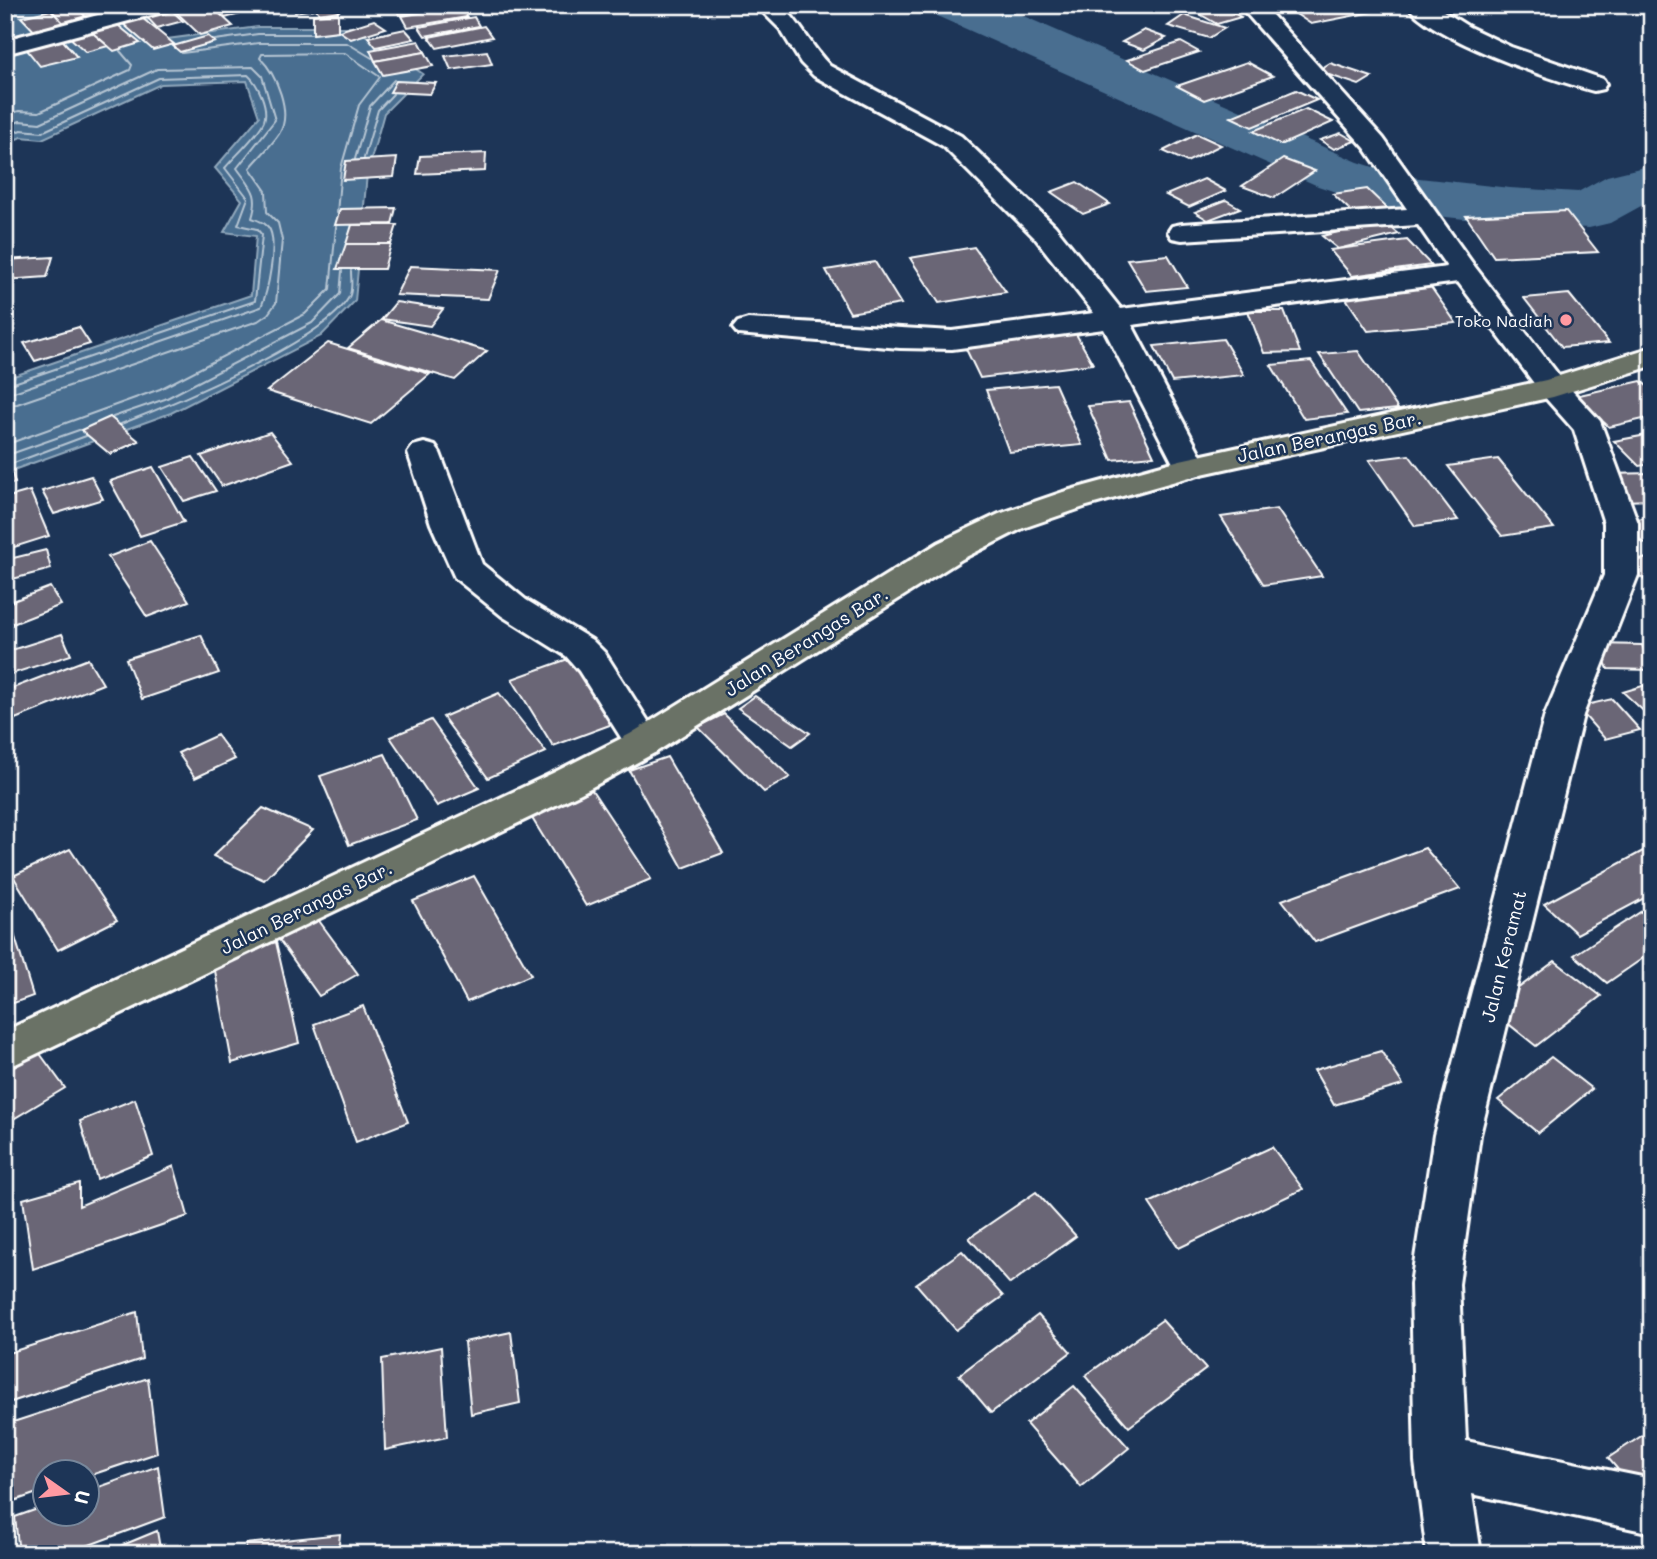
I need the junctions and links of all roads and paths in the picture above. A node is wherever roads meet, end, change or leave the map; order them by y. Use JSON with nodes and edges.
{"nodes":[{"id":1,"x":162,"y":5,"type":"edge"},
{"id":2,"x":767,"y":5,"type":"edge"},
{"id":3,"x":1250,"y":5,"type":"edge"},
{"id":4,"x":1418,"y":5,"type":"edge"},
{"id":5,"x":5,"y":47,"type":"edge"},
{"id":6,"x":1594,"y":84,"type":"dead end"},
{"id":7,"x":1420,"y":208,"type":"junction"},
{"id":8,"x":1182,"y":232,"type":"dead end"},
{"id":9,"x":1465,"y":273,"type":"junction"},
{"id":10,"x":1114,"y":319,"type":"junction"},
{"id":11,"x":748,"y":328,"type":"dead end"},
{"id":12,"x":1652,"y":355,"type":"edge"},
{"id":13,"x":1553,"y":388,"type":"junction"},
{"id":14,"x":424,"y":453,"type":"dead end"},
{"id":15,"x":1191,"y":467,"type":"junction"},
{"id":16,"x":643,"y":743,"type":"junction"},
{"id":17,"x":5,"y":1051,"type":"edge"},
{"id":18,"x":1441,"y":1462,"type":"junction"},
{"id":19,"x":1652,"y":1506,"type":"edge"},
{"id":20,"x":1454,"y":1554,"type":"edge"}],
"edges":[{"from":1,"to":5,"type":"street"},
{"from":2,"to":10,"type":"street"},
{"from":3,"to":7,"type":"street","name":"Jalan Keramat"},
{"from":4,"to":6,"type":"street"},
{"from":7,"to":8,"type":"street"},
{"from":7,"to":9,"type":"street","name":"Jalan Keramat"},
{"from":9,"to":10,"type":"street"},
{"from":9,"to":13,"type":"street","name":"Jalan Keramat"},
{"from":10,"to":11,"type":"street"},
{"from":10,"to":15,"type":"street"},
{"from":12,"to":13,"type":"main road","name":"Jalan Berangas Bar."},
{"from":13,"to":15,"type":"main road","name":"Jalan Berangas Bar."},
{"from":13,"to":18,"type":"street","name":"Jalan Keramat"},
{"from":14,"to":16,"type":"street"},
{"from":15,"to":16,"type":"main road","name":"Jalan Berangas Bar."},
{"from":16,"to":17,"type":"main road","name":"Jalan Berangas Bar."},
{"from":18,"to":19,"type":"street"},
{"from":18,"to":20,"type":"street","name":"Jalan Keramat"}]}
